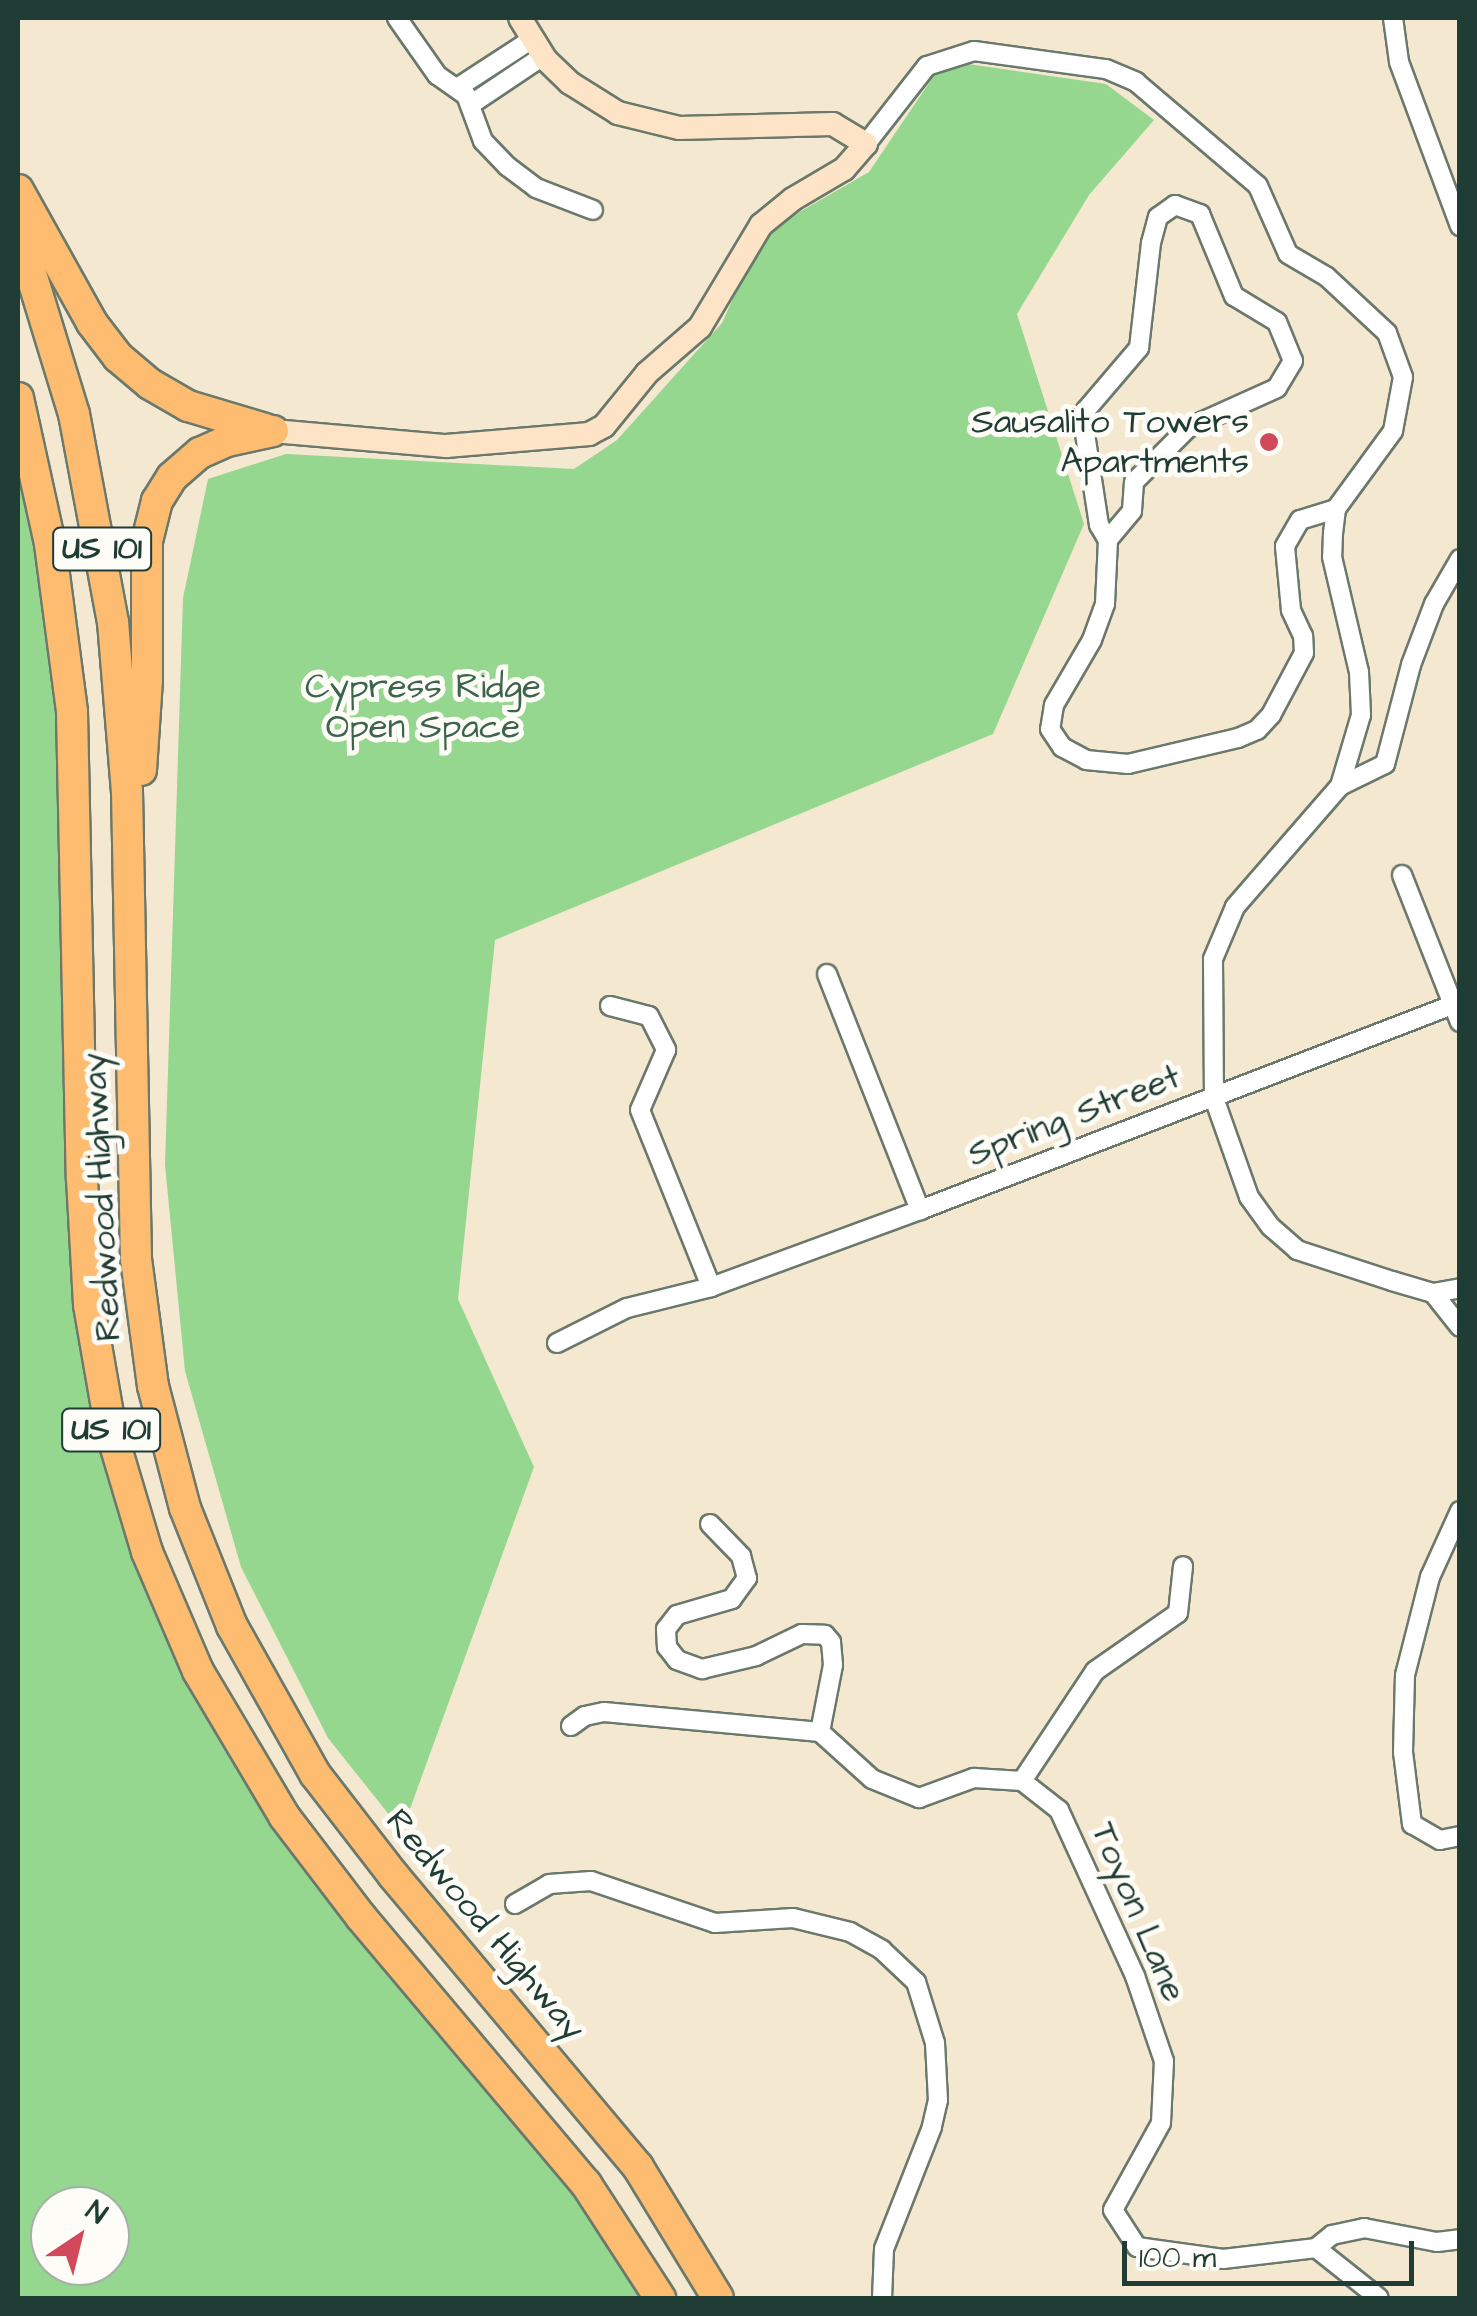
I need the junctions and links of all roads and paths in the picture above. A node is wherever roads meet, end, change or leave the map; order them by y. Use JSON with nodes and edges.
{"nodes":[{"id":1,"x":396,"y":18,"type":"edge"},
{"id":2,"x":520,"y":18,"type":"edge"},
{"id":3,"x":1393,"y":18,"type":"edge"},
{"id":4,"x":537,"y":48,"type":"junction"},
{"id":5,"x":457,"y":88,"type":"junction"},
{"id":6,"x":470,"y":105,"type":"junction"},
{"id":7,"x":866,"y":144,"type":"junction"},
{"id":8,"x":18,"y":190,"type":"edge"},
{"id":9,"x":593,"y":210,"type":"dead end"},
{"id":10,"x":1460,"y":226,"type":"edge"},
{"id":11,"x":18,"y":232,"type":"edge"},
{"id":12,"x":18,"y":398,"type":"edge"},
{"id":13,"x":273,"y":431,"type":"junction"},
{"id":14,"x":1336,"y":508,"type":"junction"},
{"id":15,"x":1108,"y":540,"type":"junction"},
{"id":16,"x":1460,"y":559,"type":"edge"},
{"id":17,"x":1340,"y":786,"type":"junction"},
{"id":18,"x":1402,"y":875,"type":"dead end"},
{"id":19,"x":128,"y":876,"type":"junction"},
{"id":20,"x":827,"y":974,"type":"dead end"},
{"id":21,"x":610,"y":1006,"type":"dead end"},
{"id":22,"x":1457,"y":1010,"type":"edge"},
{"id":23,"x":1214,"y":1098,"type":"junction"},
{"id":24,"x":920,"y":1210,"type":"junction"},
{"id":25,"x":711,"y":1287,"type":"junction"},
{"id":26,"x":1460,"y":1288,"type":"edge"},
{"id":27,"x":1434,"y":1293,"type":"junction"},
{"id":28,"x":1460,"y":1327,"type":"edge"},
{"id":29,"x":557,"y":1343,"type":"dead end"},
{"id":30,"x":1460,"y":1512,"type":"edge"},
{"id":31,"x":710,"y":1524,"type":"dead end"},
{"id":32,"x":1183,"y":1566,"type":"dead end"},
{"id":33,"x":572,"y":1726,"type":"dead end"},
{"id":34,"x":820,"y":1732,"type":"junction"},
{"id":35,"x":1022,"y":1781,"type":"junction"},
{"id":36,"x":1460,"y":1836,"type":"edge"},
{"id":37,"x":515,"y":1904,"type":"dead end"},
{"id":38,"x":1460,"y":2239,"type":"edge"},
{"id":39,"x":1316,"y":2248,"type":"junction"},
{"id":40,"x":660,"y":2298,"type":"edge"},
{"id":41,"x":718,"y":2298,"type":"edge"},
{"id":42,"x":882,"y":2298,"type":"edge"},
{"id":43,"x":1379,"y":2298,"type":"edge"}],
"edges":[{"from":1,"to":5,"type":"street"},
{"from":2,"to":4,"type":"street"},
{"from":3,"to":10,"type":"street"},
{"from":4,"to":5,"type":"street"},
{"from":4,"to":6,"type":"street"},
{"from":4,"to":7,"type":"street"},
{"from":5,"to":6,"type":"street"},
{"from":6,"to":9,"type":"street"},
{"from":7,"to":13,"type":"street"},
{"from":7,"to":14,"type":"street"},
{"from":8,"to":13,"type":"highway"},
{"from":11,"to":19,"type":"highway","name":"Redwood Highway","number":"US 101"},
{"from":12,"to":40,"type":"highway","name":"Redwood Highway","number":"US 101"},
{"from":13,"to":19,"type":"highway"},
{"from":14,"to":15,"type":"street"},
{"from":14,"to":17,"type":"street"},
{"from":15,"to":15,"type":"street"},
{"from":16,"to":17,"type":"street"},
{"from":17,"to":23,"type":"street"},
{"from":18,"to":22,"type":"street"},
{"from":19,"to":41,"type":"highway","name":"Redwood Highway","number":"US 101"},
{"from":20,"to":24,"type":"street"},
{"from":21,"to":25,"type":"street"},
{"from":22,"to":23,"type":"street","name":"Spring Street"},
{"from":23,"to":24,"type":"street","name":"Spring Street"},
{"from":23,"to":27,"type":"street"},
{"from":24,"to":25,"type":"street","name":"Spring Street"},
{"from":25,"to":29,"type":"street","name":"Spring Street"},
{"from":26,"to":27,"type":"street"},
{"from":27,"to":28,"type":"street"},
{"from":30,"to":36,"type":"street"},
{"from":31,"to":34,"type":"street"},
{"from":32,"to":35,"type":"street"},
{"from":33,"to":34,"type":"street"},
{"from":34,"to":35,"type":"street"},
{"from":35,"to":39,"type":"street","name":"Toyon Lane"},
{"from":37,"to":42,"type":"street"},
{"from":38,"to":39,"type":"street"},
{"from":39,"to":43,"type":"street"}]}
